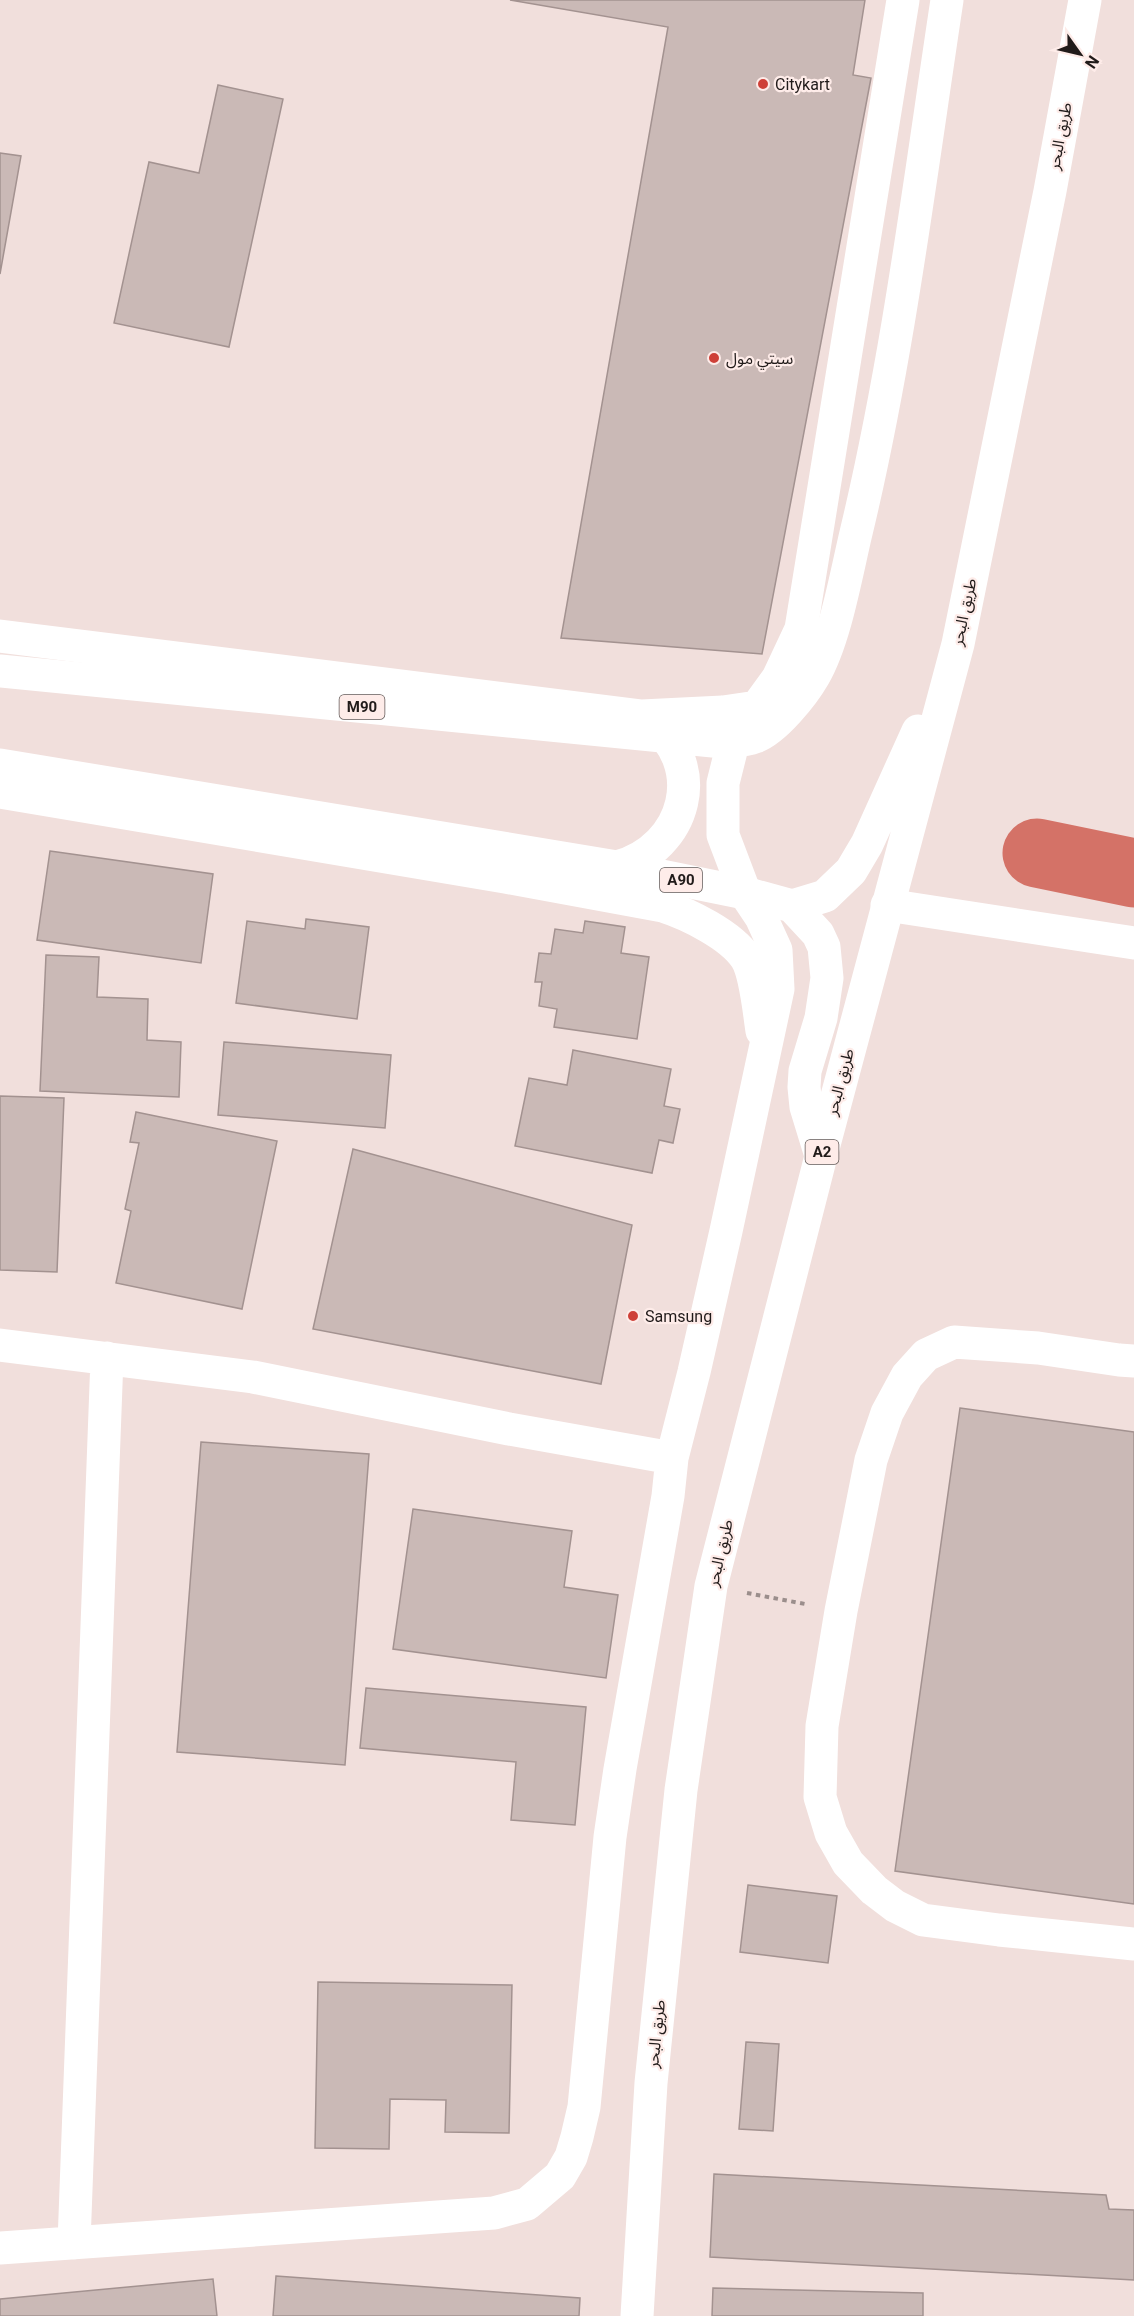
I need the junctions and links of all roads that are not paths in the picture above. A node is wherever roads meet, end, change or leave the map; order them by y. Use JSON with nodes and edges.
{"nodes":[{"id":1,"x":903,"y":0,"type":"edge"},
{"id":2,"x":947,"y":0,"type":"edge"},
{"id":3,"x":1085,"y":0,"type":"edge"},
{"id":4,"x":0,"y":636,"type":"edge"},
{"id":5,"x":958,"y":644,"type":"junction"},
{"id":6,"x":0,"y":671,"type":"edge"},
{"id":7,"x":757,"y":707,"type":"junction"},
{"id":8,"x":642,"y":716,"type":"junction"},
{"id":9,"x":0,"y":765,"type":"edge"},
{"id":10,"x":0,"y":792,"type":"edge"},
{"id":11,"x":617,"y":867,"type":"junction"},
{"id":12,"x":745,"y":893,"type":"junction"},
{"id":13,"x":887,"y":905,"type":"junction"},
{"id":14,"x":792,"y":906,"type":"junction"},
{"id":15,"x":1134,"y":944,"type":"edge"},
{"id":16,"x":765,"y":1053,"type":"junction"},
{"id":17,"x":821,"y":1156,"type":"junction"},
{"id":18,"x":0,"y":1345,"type":"edge"},
{"id":19,"x":107,"y":1358,"type":"junction"},
{"id":20,"x":1134,"y":1361,"type":"edge"},
{"id":21,"x":672,"y":1458,"type":"junction"},
{"id":22,"x":1134,"y":1944,"type":"edge"},
{"id":23,"x":74,"y":2242,"type":"junction"},
{"id":24,"x":0,"y":2248,"type":"edge"},
{"id":25,"x":637,"y":2316,"type":"edge"}],
"edges":[{"from":1,"to":7,"type":"main road"},
{"from":2,"to":6,"type":"main road","number":"M90"},
{"from":3,"to":5,"type":"main road","name":"طريق البحر","number":"A2"},
{"from":4,"to":8,"type":"main road"},
{"from":5,"to":13,"type":"main road","name":"طريق البحر","number":"A2"},
{"from":5,"to":14,"type":"main road"},
{"from":7,"to":8,"type":"main road"},
{"from":7,"to":12,"type":"main road"},
{"from":8,"to":11,"type":"main road"},
{"from":9,"to":11,"type":"main road"},
{"from":10,"to":16,"type":"main road"},
{"from":11,"to":12,"type":"main road","number":"A90"},
{"from":12,"to":14,"type":"main road","number":"A90"},
{"from":12,"to":16,"type":"main road"},
{"from":13,"to":15,"type":"main road"},
{"from":13,"to":17,"type":"main road","name":"طريق البحر","number":"A2"},
{"from":14,"to":17,"type":"main road"},
{"from":16,"to":21,"type":"main road"},
{"from":17,"to":25,"type":"main road","name":"طريق البحر","number":"A2"},
{"from":18,"to":19,"type":"main road"},
{"from":19,"to":21,"type":"main road"},
{"from":19,"to":23,"type":"main road"},
{"from":20,"to":22,"type":"main road"},
{"from":21,"to":23,"type":"main road"},
{"from":23,"to":24,"type":"main road"}]}
